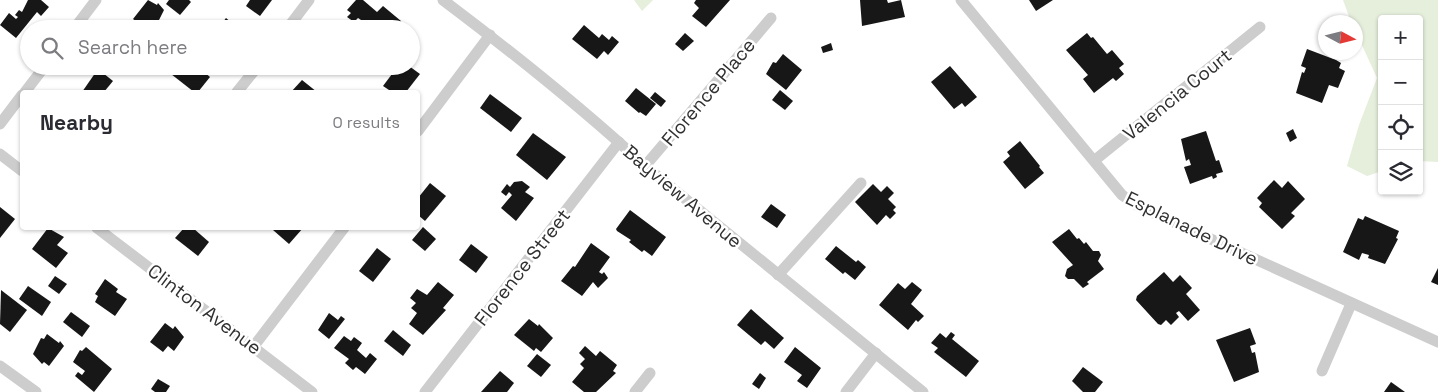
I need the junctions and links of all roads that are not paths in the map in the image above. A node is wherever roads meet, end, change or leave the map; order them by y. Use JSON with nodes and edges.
{"nodes":[{"id":1,"x":96,"y":0,"type":"edge"},
{"id":2,"x":309,"y":0,"type":"edge"},
{"id":3,"x":442,"y":0,"type":"edge"},
{"id":4,"x":961,"y":0,"type":"edge"},
{"id":5,"x":771,"y":18,"type":"dead end"},
{"id":6,"x":81,"y":20,"type":"edge"},
{"id":7,"x":294,"y":20,"type":"edge"},
{"id":8,"x":1260,"y":27,"type":"dead end"},
{"id":9,"x":490,"y":35,"type":"junction"},
{"id":10,"x":38,"y":75,"type":"edge"},
{"id":11,"x":251,"y":75,"type":"edge"},
{"id":12,"x":27,"y":90,"type":"edge"},
{"id":13,"x":239,"y":90,"type":"edge"},
{"id":14,"x":20,"y":99,"type":"edge"},
{"id":15,"x":0,"y":124,"type":"edge"},
{"id":16,"x":420,"y":128,"type":"edge"},
{"id":17,"x":619,"y":142,"type":"junction"},
{"id":18,"x":0,"y":154,"type":"edge"},
{"id":19,"x":1095,"y":160,"type":"junction"},
{"id":20,"x":645,"y":166,"type":"junction"},
{"id":21,"x":20,"y":169,"type":"edge"},
{"id":22,"x":861,"y":182,"type":"dead end"},
{"id":23,"x":100,"y":230,"type":"edge"},
{"id":24,"x":342,"y":230,"type":"edge"},
{"id":25,"x":778,"y":275,"type":"junction"},
{"id":26,"x":1351,"y":304,"type":"junction"},
{"id":27,"x":1438,"y":342,"type":"edge"},
{"id":28,"x":254,"y":346,"type":"junction"},
{"id":29,"x":876,"y":353,"type":"junction"},
{"id":30,"x":0,"y":366,"type":"edge"},
{"id":31,"x":1322,"y":371,"type":"dead end"},
{"id":32,"x":650,"y":373,"type":"dead end"},
{"id":33,"x":36,"y":392,"type":"edge"},
{"id":34,"x":312,"y":392,"type":"edge"},
{"id":35,"x":425,"y":392,"type":"edge"},
{"id":36,"x":635,"y":392,"type":"edge"},
{"id":37,"x":846,"y":392,"type":"edge"},
{"id":38,"x":923,"y":392,"type":"edge"}],
"edges":[{"from":1,"to":6,"type":"street"},
{"from":2,"to":7,"type":"street"},
{"from":3,"to":9,"type":"street","name":"Bayview Avenue"},
{"from":4,"to":19,"type":"street","name":"Esplanade Drive"},
{"from":5,"to":20,"type":"street","name":"Florence Place"},
{"from":8,"to":19,"type":"street","name":"Valencia Court"},
{"from":9,"to":16,"type":"street"},
{"from":9,"to":17,"type":"street","name":"Bayview Avenue"},
{"from":10,"to":12,"type":"street"},
{"from":11,"to":13,"type":"street"},
{"from":14,"to":15,"type":"street"},
{"from":17,"to":20,"type":"street","name":"Bayview Avenue"},
{"from":17,"to":35,"type":"street","name":"Florence Street"},
{"from":18,"to":21,"type":"street"},
{"from":19,"to":26,"type":"street","name":"Esplanade Drive"},
{"from":20,"to":25,"type":"street","name":"Bayview Avenue"},
{"from":22,"to":25,"type":"street"},
{"from":23,"to":28,"type":"street","name":"Clinton Avenue"},
{"from":24,"to":28,"type":"street"},
{"from":25,"to":29,"type":"street","name":"Bayview Avenue"},
{"from":26,"to":27,"type":"street","name":"Esplanade Drive"},
{"from":26,"to":31,"type":"street"},
{"from":28,"to":34,"type":"street","name":"Clinton Avenue"},
{"from":29,"to":37,"type":"street"},
{"from":29,"to":38,"type":"street","name":"Bayview Avenue"},
{"from":30,"to":33,"type":"street"},
{"from":32,"to":36,"type":"street"}]}
